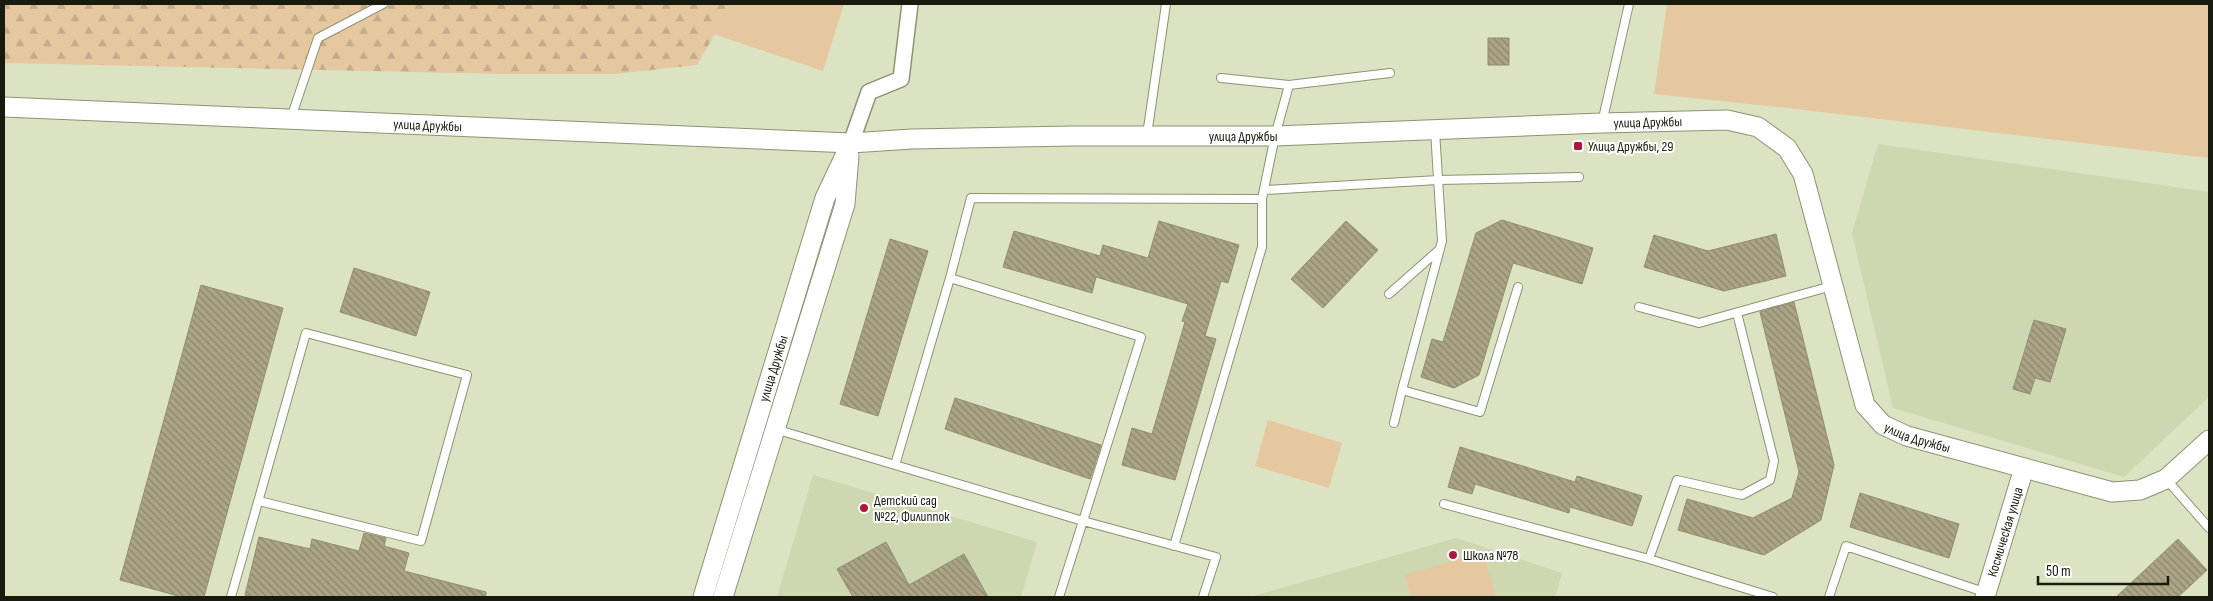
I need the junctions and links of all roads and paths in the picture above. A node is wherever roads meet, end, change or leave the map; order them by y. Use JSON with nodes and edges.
{"nodes":[{"id":1,"x":383,"y":4,"type":"edge"},
{"id":2,"x":910,"y":4,"type":"edge"},
{"id":3,"x":1166,"y":4,"type":"edge"},
{"id":4,"x":1629,"y":4,"type":"edge"},
{"id":5,"x":1390,"y":73,"type":"dead end"},
{"id":6,"x":1221,"y":78,"type":"dead end"},
{"id":7,"x":1289,"y":85,"type":"junction"},
{"id":8,"x":4,"y":107,"type":"edge"},
{"id":9,"x":290,"y":119,"type":"junction"},
{"id":10,"x":1602,"y":123,"type":"junction"},
{"id":11,"x":1435,"y":131,"type":"junction"},
{"id":12,"x":1147,"y":136,"type":"junction"},
{"id":13,"x":1275,"y":136,"type":"junction"},
{"id":14,"x":850,"y":143,"type":"junction"},
{"id":15,"x":1579,"y":177,"type":"dead end"},
{"id":16,"x":1438,"y":180,"type":"junction"},
{"id":17,"x":1264,"y":190,"type":"junction"},
{"id":18,"x":1262,"y":199,"type":"junction"},
{"id":19,"x":1440,"y":249,"type":"junction"},
{"id":20,"x":950,"y":278,"type":"junction"},
{"id":21,"x":1833,"y":286,"type":"junction"},
{"id":22,"x":1518,"y":287,"type":"dead end"},
{"id":23,"x":1389,"y":294,"type":"dead end"},
{"id":24,"x":1639,"y":307,"type":"dead end"},
{"id":25,"x":1737,"y":313,"type":"junction"},
{"id":26,"x":1402,"y":390,"type":"junction"},
{"id":27,"x":1394,"y":423,"type":"dead end"},
{"id":28,"x":775,"y":428,"type":"junction"},
{"id":29,"x":2209,"y":440,"type":"edge"},
{"id":30,"x":895,"y":465,"type":"junction"},
{"id":31,"x":2024,"y":468,"type":"junction"},
{"id":32,"x":2166,"y":479,"type":"junction"},
{"id":33,"x":259,"y":501,"type":"junction"},
{"id":34,"x":1444,"y":504,"type":"dead end"},
{"id":35,"x":1083,"y":521,"type":"junction"},
{"id":36,"x":2209,"y":528,"type":"edge"},
{"id":37,"x":1174,"y":546,"type":"junction"},
{"id":38,"x":1649,"y":559,"type":"junction"},
{"id":39,"x":1986,"y":595,"type":"edge"},
{"id":40,"x":231,"y":597,"type":"edge"},
{"id":41,"x":703,"y":597,"type":"edge"},
{"id":42,"x":723,"y":597,"type":"edge"},
{"id":43,"x":1059,"y":597,"type":"edge"},
{"id":44,"x":1204,"y":597,"type":"edge"},
{"id":45,"x":1773,"y":597,"type":"edge"},
{"id":46,"x":1829,"y":597,"type":"edge"}],
"edges":[{"from":1,"to":9,"type":"lane"},
{"from":2,"to":14,"type":"street"},
{"from":3,"to":12,"type":"lane"},
{"from":4,"to":10,"type":"lane"},
{"from":5,"to":7,"type":"lane"},
{"from":6,"to":7,"type":"lane"},
{"from":7,"to":13,"type":"lane"},
{"from":8,"to":9,"type":"street","name":"улица Дружбы"},
{"from":9,"to":14,"type":"street","name":"улица Дружбы"},
{"from":10,"to":11,"type":"street","name":"улица Дружбы"},
{"from":10,"to":21,"type":"street","name":"улица Дружбы"},
{"from":11,"to":13,"type":"street","name":"улица Дружбы"},
{"from":11,"to":16,"type":"lane"},
{"from":12,"to":13,"type":"street","name":"улица Дружбы"},
{"from":12,"to":14,"type":"street","name":"улица Дружбы"},
{"from":13,"to":17,"type":"lane"},
{"from":14,"to":28,"type":"street","name":"улица Дружбы"},
{"from":14,"to":41,"type":"street","name":"улица Дружбы"},
{"from":15,"to":16,"type":"lane"},
{"from":16,"to":17,"type":"lane"},
{"from":16,"to":19,"type":"lane"},
{"from":17,"to":18,"type":"lane"},
{"from":18,"to":20,"type":"lane"},
{"from":18,"to":37,"type":"lane"},
{"from":19,"to":23,"type":"lane"},
{"from":19,"to":26,"type":"lane"},
{"from":20,"to":30,"type":"lane"},
{"from":20,"to":35,"type":"lane"},
{"from":21,"to":25,"type":"lane"},
{"from":21,"to":31,"type":"street","name":"улица Дружбы"},
{"from":22,"to":26,"type":"lane"},
{"from":24,"to":25,"type":"lane"},
{"from":25,"to":38,"type":"lane"},
{"from":26,"to":27,"type":"lane"},
{"from":28,"to":30,"type":"lane"},
{"from":28,"to":42,"type":"street","name":"улица Дружбы"},
{"from":29,"to":32,"type":"street","name":"улица Дружбы"},
{"from":30,"to":35,"type":"lane"},
{"from":31,"to":32,"type":"street","name":"улица Дружбы"},
{"from":31,"to":39,"type":"street","name":"Космическая улица"},
{"from":32,"to":36,"type":"lane"},
{"from":33,"to":33,"type":"lane"},
{"from":33,"to":40,"type":"lane"},
{"from":34,"to":38,"type":"lane"},
{"from":35,"to":37,"type":"lane"},
{"from":35,"to":43,"type":"lane"},
{"from":37,"to":44,"type":"lane"},
{"from":38,"to":45,"type":"lane"},
{"from":39,"to":46,"type":"lane"}]}
